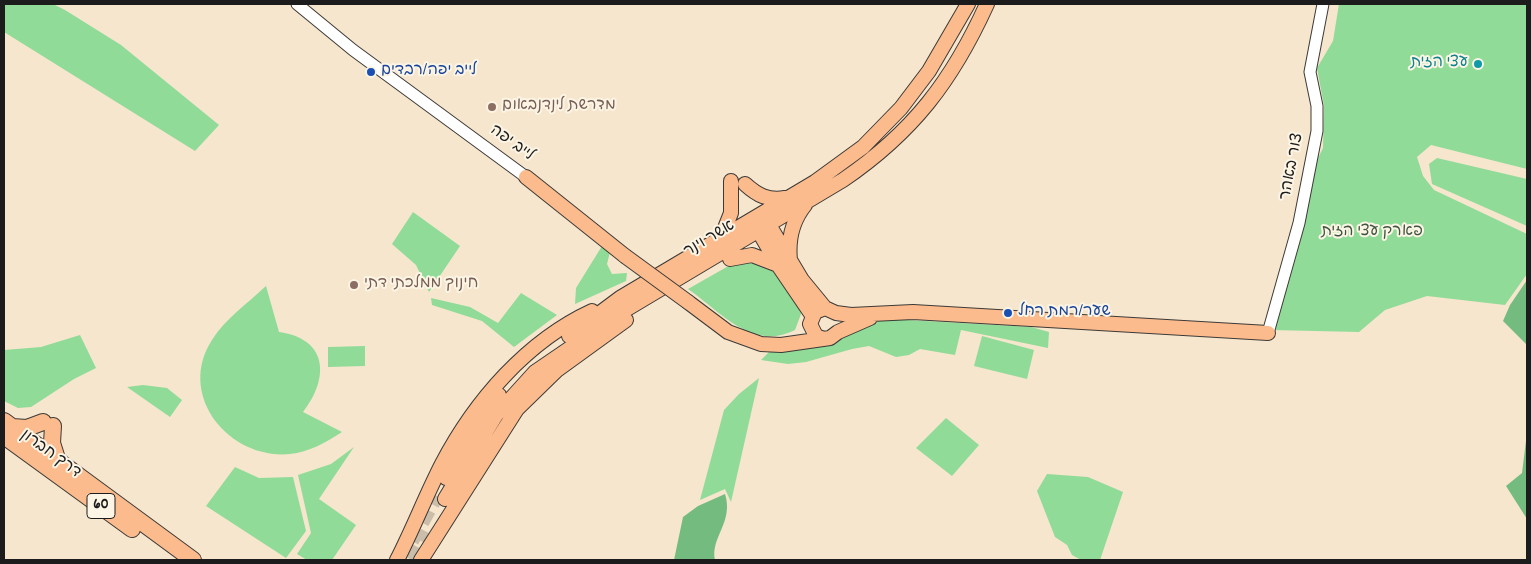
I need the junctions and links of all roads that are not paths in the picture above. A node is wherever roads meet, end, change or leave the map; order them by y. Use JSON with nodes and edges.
{"nodes":[{"id":1,"x":297,"y":4,"type":"edge"},
{"id":2,"x":968,"y":4,"type":"edge"},
{"id":3,"x":987,"y":4,"type":"edge"},
{"id":4,"x":1323,"y":4,"type":"edge"},
{"id":5,"x":526,"y":177,"type":"joint"},
{"id":6,"x":791,"y":197,"type":"junction"},
{"id":7,"x":808,"y":201,"type":"junction"},
{"id":8,"x":760,"y":223,"type":"junction"},
{"id":9,"x":720,"y":239,"type":"junction"},
{"id":10,"x":730,"y":259,"type":"junction"},
{"id":11,"x":784,"y":263,"type":"junction"},
{"id":12,"x":620,"y":298,"type":"junction"},
{"id":13,"x":831,"y":311,"type":"junction"},
{"id":14,"x":880,"y":315,"type":"junction"},
{"id":15,"x":811,"y":320,"type":"junction"},
{"id":16,"x":838,"y":332,"type":"junction"},
{"id":17,"x":1268,"y":333,"type":"joint"},
{"id":18,"x":824,"y":339,"type":"junction"},
{"id":19,"x":781,"y":345,"type":"junction"},
{"id":20,"x":6,"y":428,"type":"edge"},
{"id":21,"x":57,"y":459,"type":"junction"},
{"id":22,"x":176,"y":560,"type":"edge"},
{"id":23,"x":193,"y":560,"type":"edge"},
{"id":24,"x":397,"y":560,"type":"edge"},
{"id":25,"x":420,"y":560,"type":"edge"}],
"edges":[{"from":1,"to":5,"type":"street","name":"לייב יפה"},
{"from":2,"to":6,"type":"main road","name":"אשר וינר"},
{"from":3,"to":7,"type":"main road","name":"אשר וינר"},
{"from":4,"to":17,"type":"street","name":"צור באהר"},
{"from":5,"to":19,"type":"main road","name":"לייב יפה","bridge":true},
{"from":6,"to":8,"type":"main road","name":"אשר וינר"},
{"from":6,"to":9,"type":"main road"},
{"from":7,"to":8,"type":"main road","name":"אשר וינר"},
{"from":7,"to":11,"type":"main road"},
{"from":8,"to":9,"type":"main road","name":"אשר וינר"},
{"from":8,"to":10,"type":"main road"},
{"from":8,"to":11,"type":"main road"},
{"from":8,"to":12,"type":"main road","name":"אשר וינר"},
{"from":9,"to":12,"type":"main road","name":"אשר וינר"},
{"from":10,"to":11,"type":"main road"},
{"from":10,"to":25,"type":"main road"},
{"from":11,"to":13,"type":"main road"},
{"from":11,"to":15,"type":"main road"},
{"from":12,"to":24,"type":"main road"},
{"from":13,"to":14,"type":"main road"},
{"from":13,"to":15,"type":"main road"},
{"from":13,"to":16,"type":"main road"},
{"from":14,"to":16,"type":"main road"},
{"from":14,"to":17,"type":"main road"},
{"from":15,"to":18,"type":"main road"},
{"from":15,"to":19,"type":"main road"},
{"from":16,"to":18,"type":"main road"},
{"from":18,"to":19,"type":"main road","name":"לייב יפה"},
{"from":20,"to":21,"type":"highway","name":"דרך חברון","number":"60"},
{"from":20,"to":21,"type":"highway"},
{"from":20,"to":22,"type":"highway","number":"60"},
{"from":21,"to":23,"type":"highway","name":"דרך חברון","number":"60"}]}
